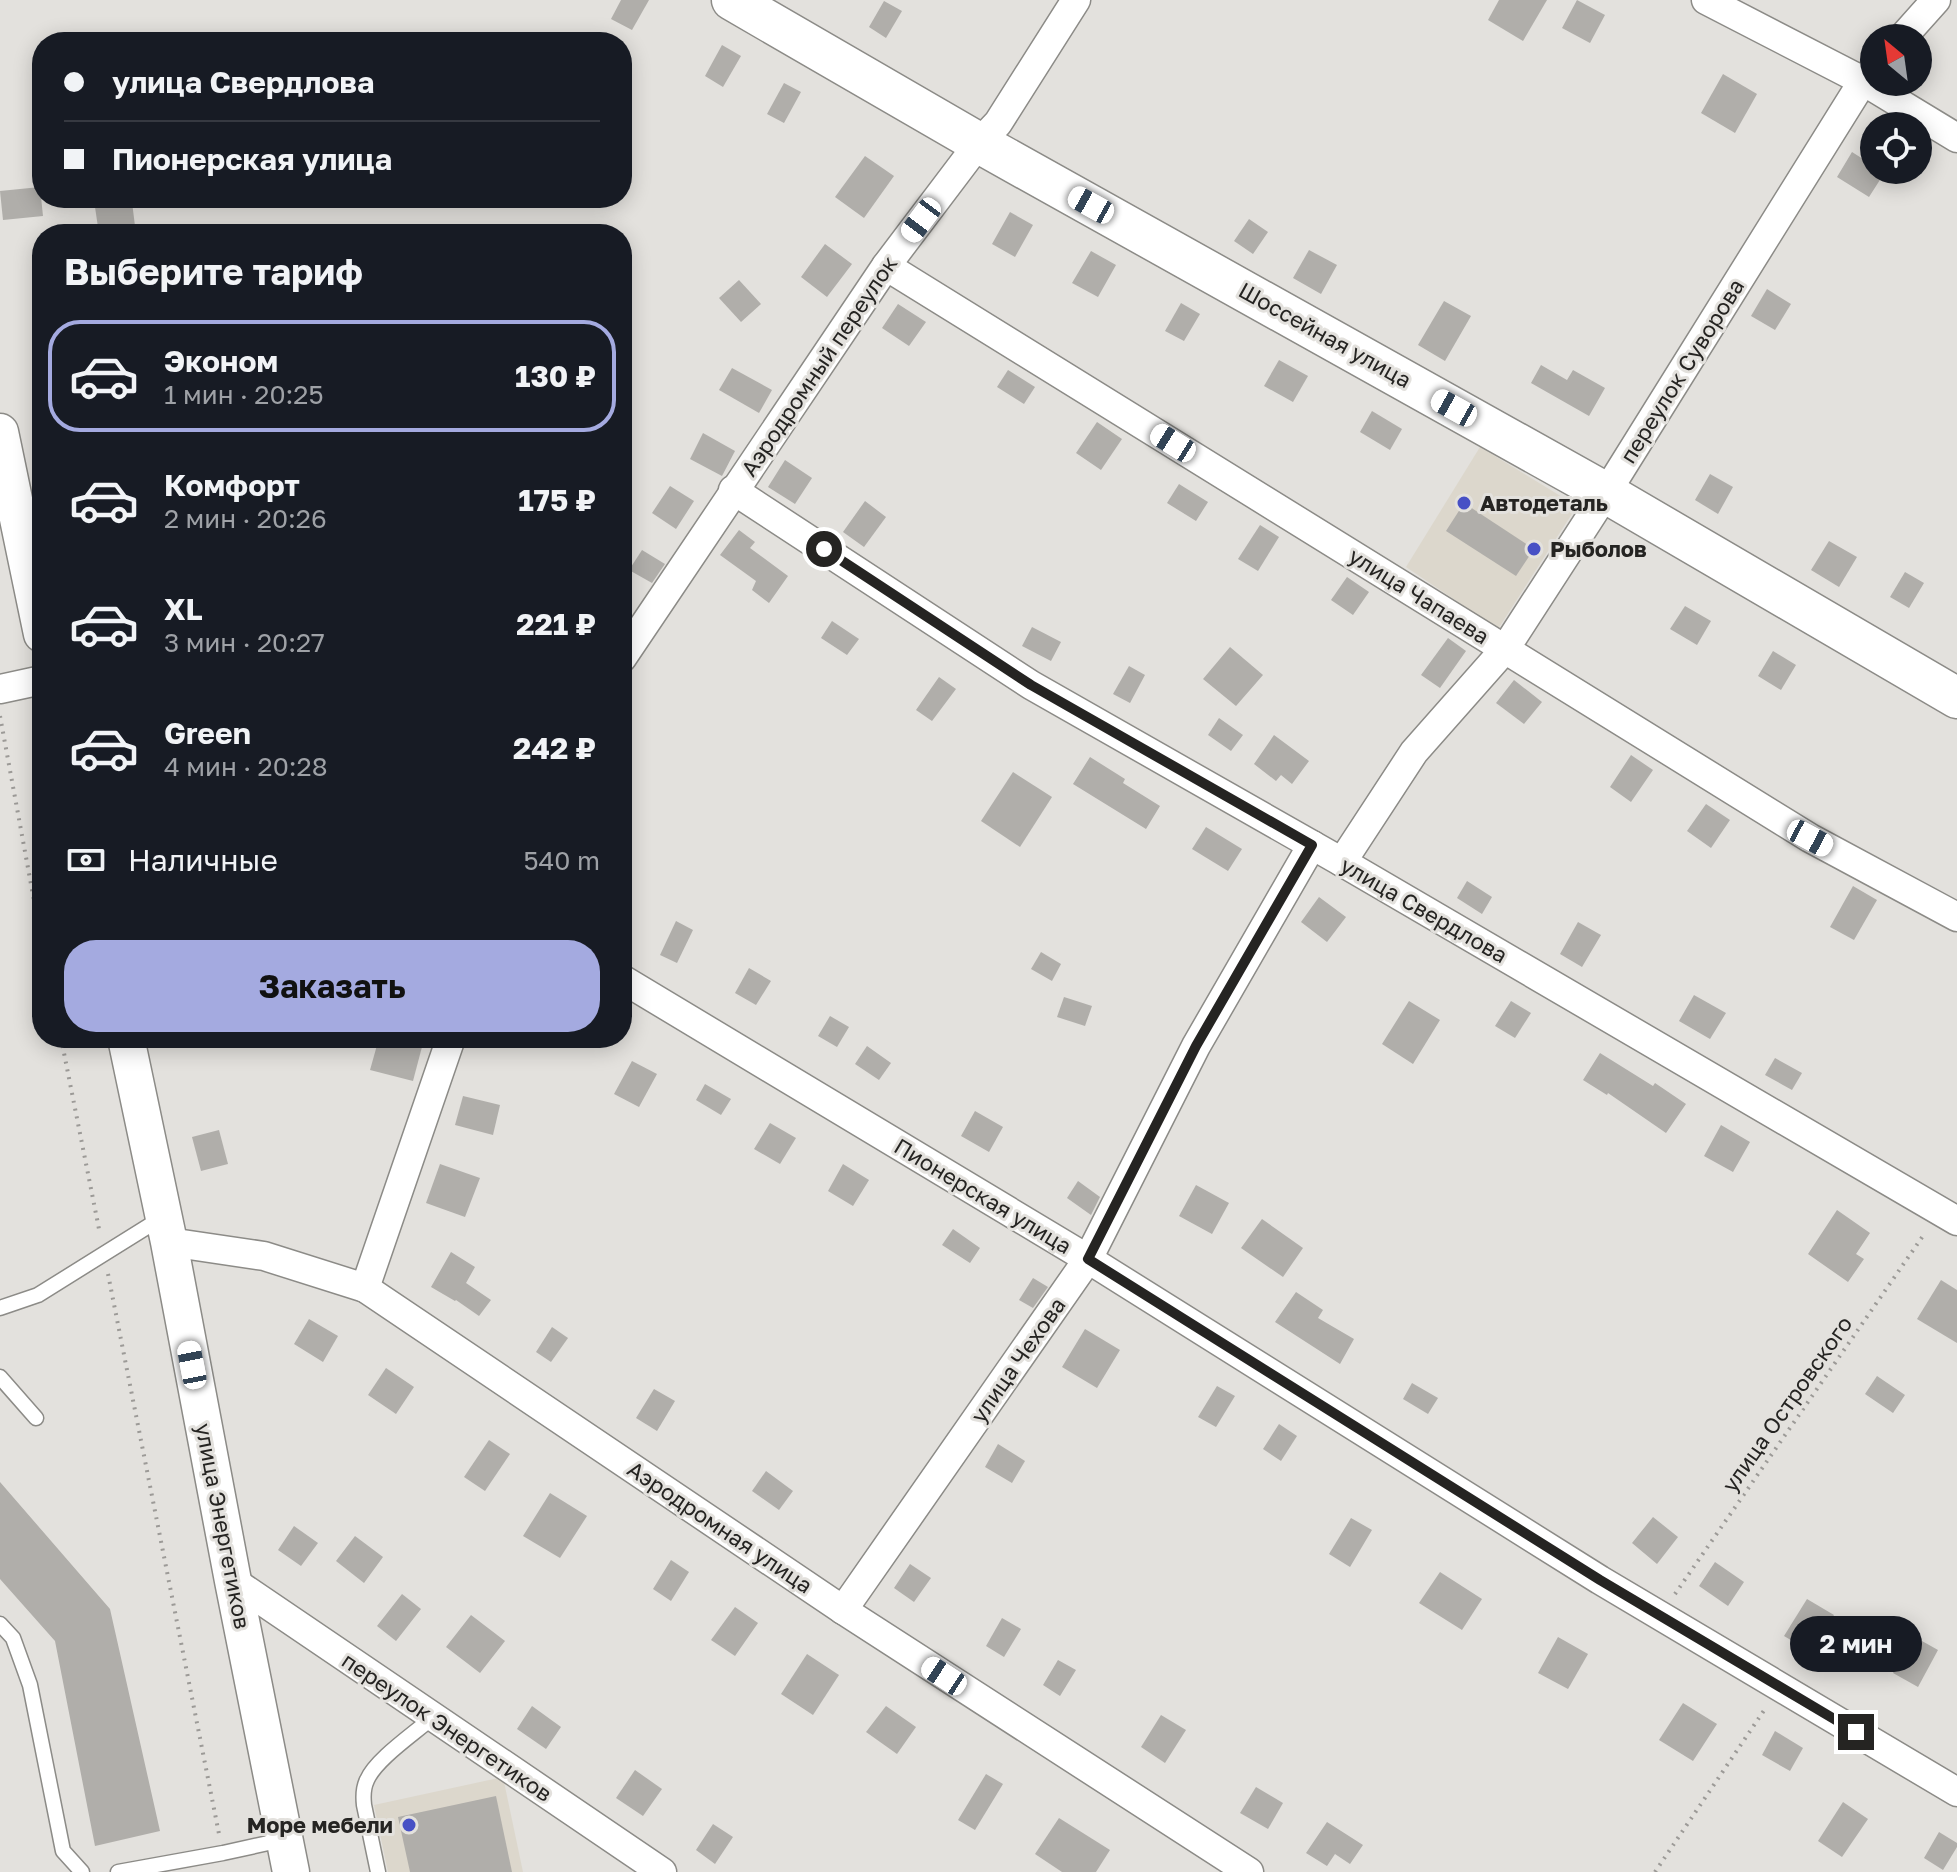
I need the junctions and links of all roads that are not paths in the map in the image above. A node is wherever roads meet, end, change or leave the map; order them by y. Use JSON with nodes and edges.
{"nodes":[{"id":1,"x":732,"y":0,"type":"edge"},
{"id":2,"x":1076,"y":0,"type":"edge"},
{"id":3,"x":1706,"y":0,"type":"edge"},
{"id":4,"x":1936,"y":0,"type":"edge"},
{"id":5,"x":1915,"y":24,"type":"edge"},
{"id":6,"x":1860,"y":71,"type":"edge"},
{"id":7,"x":1860,"y":89,"type":"edge"},
{"id":8,"x":1898,"y":96,"type":"edge"},
{"id":9,"x":1957,"y":138,"type":"edge"},
{"id":10,"x":979,"y":143,"type":"junction"},
{"id":11,"x":886,"y":266,"type":"junction"},
{"id":12,"x":0,"y":432,"type":"edge"},
{"id":13,"x":733,"y":490,"type":"junction"},
{"id":14,"x":1606,"y":493,"type":"junction"},
{"id":15,"x":32,"y":586,"type":"edge"},
{"id":16,"x":632,"y":643,"type":"edge"},
{"id":17,"x":1505,"y":649,"type":"junction"},
{"id":18,"x":32,"y":682,"type":"edge"},
{"id":19,"x":0,"y":689,"type":"edge"},
{"id":20,"x":1957,"y":698,"type":"edge"},
{"id":21,"x":1312,"y":845,"type":"junction"},
{"id":22,"x":1342,"y":862,"type":"junction"},
{"id":23,"x":1957,"y":917,"type":"edge"},
{"id":24,"x":632,"y":985,"type":"edge"},
{"id":25,"x":128,"y":1048,"type":"edge"},
{"id":26,"x":448,"y":1048,"type":"edge"},
{"id":27,"x":1948,"y":1216,"type":"edge"},
{"id":28,"x":166,"y":1230,"type":"junction"},
{"id":29,"x":1088,"y":1259,"type":"junction"},
{"id":30,"x":365,"y":1288,"type":"junction"},
{"id":31,"x":0,"y":1308,"type":"edge"},
{"id":32,"x":0,"y":1377,"type":"edge"},
{"id":33,"x":36,"y":1418,"type":"dead end"},
{"id":34,"x":233,"y":1581,"type":"junction"},
{"id":35,"x":843,"y":1610,"type":"junction"},
{"id":36,"x":0,"y":1624,"type":"edge"},
{"id":37,"x":433,"y":1717,"type":"junction"},
{"id":38,"x":1957,"y":1792,"type":"edge"},
{"id":39,"x":288,"y":1856,"type":"edge"},
{"id":40,"x":643,"y":1867,"type":"edge"},
{"id":41,"x":82,"y":1872,"type":"edge"},
{"id":42,"x":118,"y":1872,"type":"edge"},
{"id":43,"x":378,"y":1872,"type":"edge"},
{"id":44,"x":1249,"y":1872,"type":"edge"}],
"edges":[{"from":1,"to":10,"type":"main road","name":"Шоссейная улица"},
{"from":2,"to":10,"type":"street","name":"Аэродромный переулок"},
{"from":3,"to":6,"type":"street"},
{"from":4,"to":5,"type":"street"},
{"from":7,"to":14,"type":"street","name":"переулок Суворова"},
{"from":8,"to":9,"type":"street"},
{"from":10,"to":11,"type":"street","name":"Аэродромный переулок"},
{"from":10,"to":14,"type":"main road","name":"Шоссейная улица"},
{"from":11,"to":13,"type":"street","name":"Аэродромный переулок"},
{"from":11,"to":17,"type":"street","name":"улица Чапаева"},
{"from":12,"to":15,"type":"street"},
{"from":13,"to":16,"type":"street","name":"Аэродромный переулок"},
{"from":13,"to":21,"type":"street","name":"улица Свердлова"},
{"from":14,"to":17,"type":"street","name":"переулок Суворова"},
{"from":14,"to":20,"type":"main road","name":"Шоссейная улица"},
{"from":17,"to":22,"type":"street","name":"переулок Суворова"},
{"from":17,"to":23,"type":"street","name":"улица Чапаева"},
{"from":18,"to":19,"type":"street"},
{"from":21,"to":22,"type":"street","name":"улица Свердлова"},
{"from":21,"to":29,"type":"street","name":"улица Чехова"},
{"from":22,"to":27,"type":"street","name":"улица Свердлова"},
{"from":24,"to":29,"type":"street","name":"Пионерская улица"},
{"from":25,"to":28,"type":"street","name":"улица Энергетиков"},
{"from":26,"to":30,"type":"street"},
{"from":28,"to":30,"type":"street","name":"Аэродромная улица"},
{"from":28,"to":31,"type":"lane"},
{"from":28,"to":34,"type":"street","name":"улица Энергетиков"},
{"from":29,"to":35,"type":"street","name":"улица Чехова"},
{"from":29,"to":38,"type":"street","name":"Пионерская улица"},
{"from":30,"to":35,"type":"street","name":"Аэродромная улица"},
{"from":32,"to":33,"type":"lane"},
{"from":34,"to":37,"type":"street","name":"переулок Энергетиков"},
{"from":34,"to":39,"type":"street","name":"улица Энергетиков"},
{"from":35,"to":44,"type":"street","name":"Аэродромная улица"},
{"from":36,"to":41,"type":"lane"},
{"from":37,"to":40,"type":"street","name":"переулок Энергетиков"},
{"from":37,"to":43,"type":"lane"},
{"from":39,"to":42,"type":"lane"}]}
